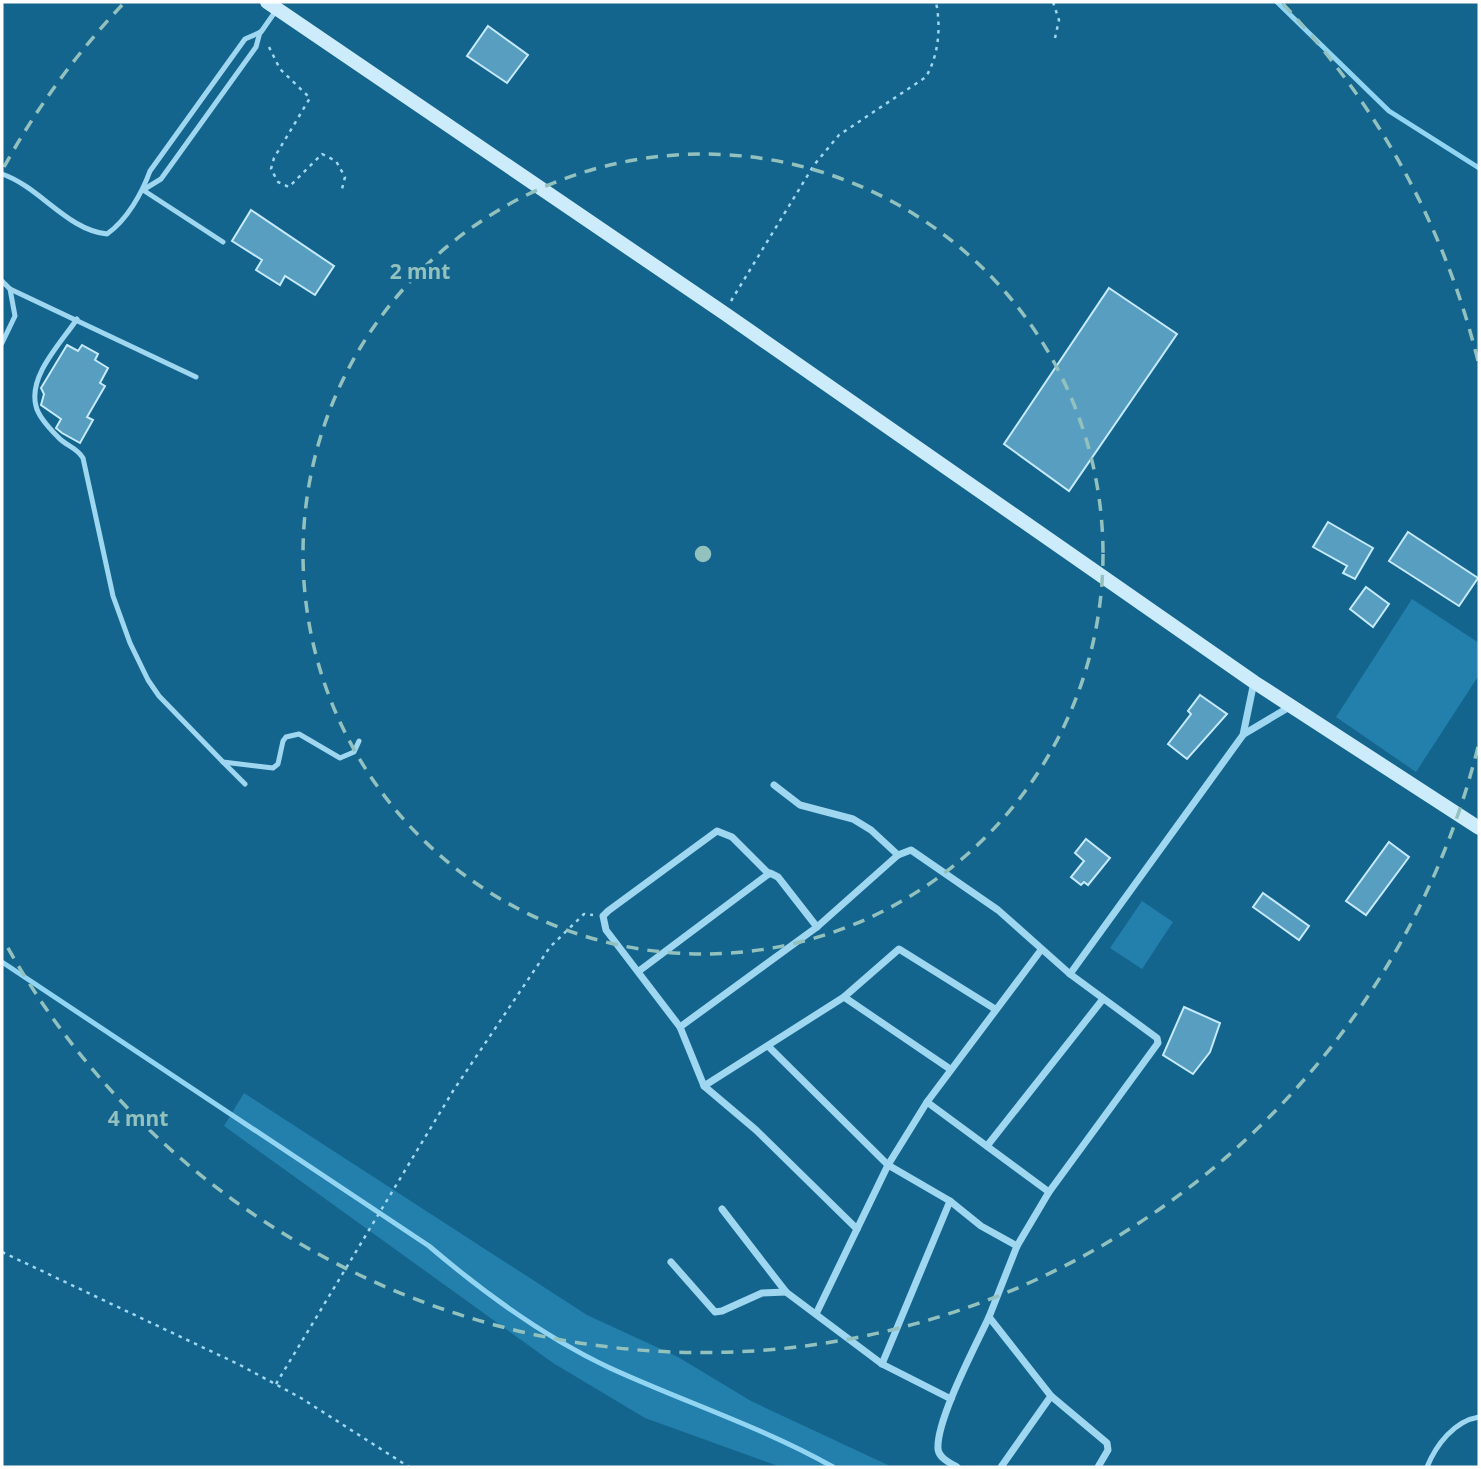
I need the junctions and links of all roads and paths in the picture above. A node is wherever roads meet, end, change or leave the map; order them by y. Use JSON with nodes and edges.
{"nodes":[{"id":1,"x":936,"y":2,"type":"edge"},
{"id":2,"x":1053,"y":2,"type":"edge"},
{"id":3,"x":272,"y":5,"type":"edge"},
{"id":4,"x":261,"y":32,"type":"junction"},
{"id":5,"x":1055,"y":38,"type":"dead end"},
{"id":6,"x":2,"y":174,"type":"edge"},
{"id":7,"x":342,"y":189,"type":"dead end"},
{"id":8,"x":143,"y":190,"type":"junction"},
{"id":9,"x":223,"y":242,"type":"dead end"},
{"id":10,"x":2,"y":281,"type":"edge"},
{"id":11,"x":10,"y":289,"type":"junction"},
{"id":12,"x":724,"y":313,"type":"junction"},
{"id":13,"x":77,"y":319,"type":"junction"},
{"id":14,"x":2,"y":343,"type":"edge"},
{"id":15,"x":196,"y":377,"type":"dead end"},
{"id":16,"x":1254,"y":682,"type":"junction"},
{"id":17,"x":1291,"y":706,"type":"junction"},
{"id":18,"x":1243,"y":735,"type":"junction"},
{"id":19,"x":359,"y":741,"type":"dead end"},
{"id":20,"x":223,"y":762,"type":"junction"},
{"id":21,"x":245,"y":784,"type":"dead end"},
{"id":22,"x":774,"y":785,"type":"dead end"},
{"id":23,"x":1479,"y":828,"type":"edge"},
{"id":24,"x":898,"y":855,"type":"junction"},
{"id":25,"x":769,"y":874,"type":"junction"},
{"id":26,"x":603,"y":916,"type":"junction"},
{"id":27,"x":817,"y":927,"type":"junction"},
{"id":28,"x":1041,"y":950,"type":"junction"},
{"id":29,"x":639,"y":971,"type":"junction"},
{"id":30,"x":1070,"y":974,"type":"junction"},
{"id":31,"x":844,"y":997,"type":"junction"},
{"id":32,"x":1103,"y":999,"type":"junction"},
{"id":33,"x":995,"y":1009,"type":"junction"},
{"id":34,"x":680,"y":1027,"type":"junction"},
{"id":35,"x":768,"y":1046,"type":"junction"},
{"id":36,"x":950,"y":1069,"type":"junction"},
{"id":37,"x":704,"y":1086,"type":"junction"},
{"id":38,"x":927,"y":1102,"type":"junction"},
{"id":39,"x":986,"y":1146,"type":"junction"},
{"id":40,"x":888,"y":1165,"type":"junction"},
{"id":41,"x":1049,"y":1192,"type":"junction"},
{"id":42,"x":950,"y":1201,"type":"junction"},
{"id":43,"x":722,"y":1209,"type":"dead end"},
{"id":44,"x":857,"y":1229,"type":"junction"},
{"id":45,"x":1017,"y":1246,"type":"junction"},
{"id":46,"x":2,"y":1252,"type":"edge"},
{"id":47,"x":671,"y":1262,"type":"dead end"},
{"id":48,"x":786,"y":1292,"type":"junction"},
{"id":49,"x":816,"y":1314,"type":"junction"},
{"id":50,"x":989,"y":1317,"type":"junction"},
{"id":51,"x":882,"y":1364,"type":"junction"},
{"id":52,"x":276,"y":1384,"type":"junction"},
{"id":53,"x":1051,"y":1396,"type":"junction"},
{"id":54,"x":951,"y":1399,"type":"junction"},
{"id":55,"x":1479,"y":1417,"type":"edge"},
{"id":56,"x":409,"y":1467,"type":"edge"},
{"id":57,"x":957,"y":1467,"type":"edge"},
{"id":58,"x":1001,"y":1467,"type":"edge"},
{"id":59,"x":1098,"y":1467,"type":"edge"},
{"id":60,"x":1427,"y":1467,"type":"edge"}],
"edges":[{"from":1,"to":12,"type":"path"},
{"from":2,"to":5,"type":"path"},
{"from":3,"to":4,"type":"lane"},
{"from":3,"to":12,"type":"street"},
{"from":4,"to":7,"type":"path"},
{"from":4,"to":8,"type":"lane"},
{"from":4,"to":8,"type":"lane"},
{"from":6,"to":8,"type":"lane"},
{"from":8,"to":9,"type":"lane"},
{"from":10,"to":11,"type":"lane"},
{"from":11,"to":13,"type":"lane"},
{"from":11,"to":14,"type":"lane"},
{"from":12,"to":16,"type":"street"},
{"from":13,"to":15,"type":"lane"},
{"from":13,"to":20,"type":"lane"},
{"from":16,"to":17,"type":"street"},
{"from":16,"to":18,"type":"street"},
{"from":17,"to":18,"type":"street"},
{"from":17,"to":23,"type":"street"},
{"from":18,"to":30,"type":"street"},
{"from":19,"to":20,"type":"lane"},
{"from":20,"to":21,"type":"lane"},
{"from":22,"to":24,"type":"street"},
{"from":24,"to":27,"type":"street"},
{"from":24,"to":28,"type":"street"},
{"from":25,"to":26,"type":"street"},
{"from":25,"to":27,"type":"street"},
{"from":25,"to":29,"type":"street"},
{"from":26,"to":29,"type":"street"},
{"from":26,"to":52,"type":"path"},
{"from":27,"to":34,"type":"street"},
{"from":28,"to":30,"type":"street"},
{"from":28,"to":33,"type":"street"},
{"from":29,"to":34,"type":"street"},
{"from":30,"to":32,"type":"street"},
{"from":31,"to":33,"type":"street"},
{"from":31,"to":35,"type":"street"},
{"from":31,"to":36,"type":"street"},
{"from":32,"to":39,"type":"street"},
{"from":32,"to":41,"type":"street"},
{"from":33,"to":36,"type":"street"},
{"from":34,"to":37,"type":"street"},
{"from":35,"to":37,"type":"street"},
{"from":35,"to":40,"type":"street"},
{"from":36,"to":38,"type":"street"},
{"from":37,"to":44,"type":"street"},
{"from":38,"to":39,"type":"street"},
{"from":38,"to":40,"type":"street"},
{"from":39,"to":41,"type":"street"},
{"from":40,"to":42,"type":"street"},
{"from":40,"to":44,"type":"street"},
{"from":41,"to":45,"type":"street"},
{"from":42,"to":45,"type":"street"},
{"from":42,"to":51,"type":"street"},
{"from":43,"to":48,"type":"street"},
{"from":44,"to":49,"type":"street"},
{"from":45,"to":50,"type":"street"},
{"from":46,"to":52,"type":"path"},
{"from":47,"to":48,"type":"street"},
{"from":48,"to":49,"type":"street"},
{"from":49,"to":51,"type":"street"},
{"from":50,"to":53,"type":"street"},
{"from":50,"to":54,"type":"street"},
{"from":51,"to":54,"type":"street"},
{"from":52,"to":56,"type":"path"},
{"from":53,"to":58,"type":"street"},
{"from":53,"to":59,"type":"street"},
{"from":54,"to":57,"type":"street"},
{"from":55,"to":60,"type":"lane"}]}
